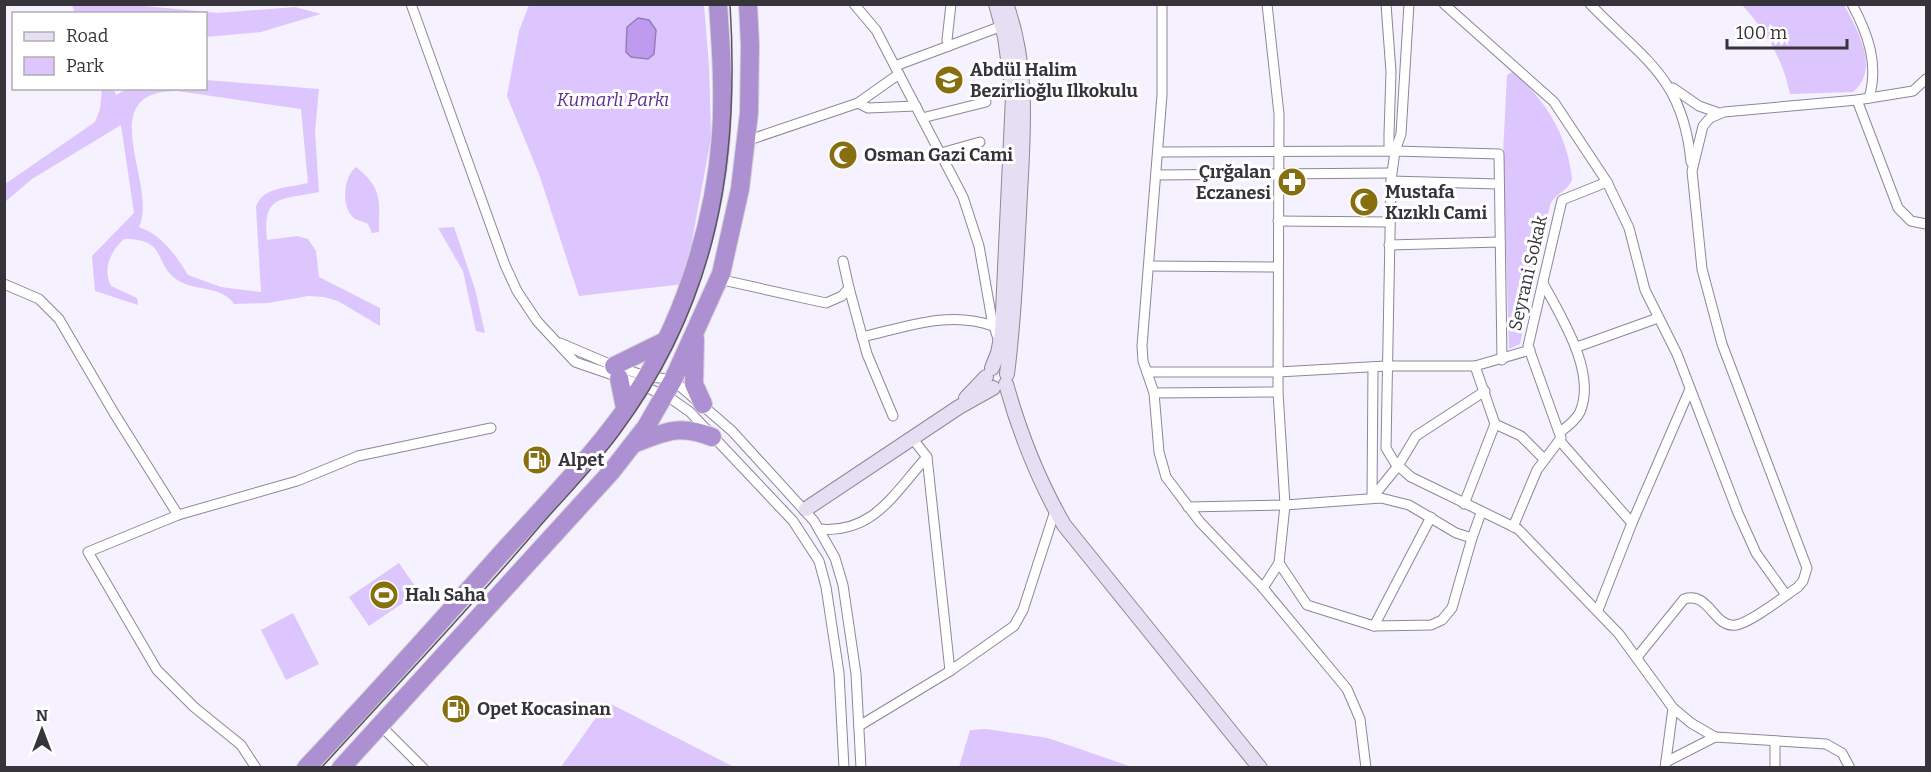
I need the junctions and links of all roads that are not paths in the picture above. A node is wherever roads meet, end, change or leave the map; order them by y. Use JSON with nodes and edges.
{"nodes":[{"id":1,"x":411,"y":4,"type":"edge"},
{"id":2,"x":718,"y":4,"type":"edge"},
{"id":3,"x":748,"y":4,"type":"edge"},
{"id":4,"x":854,"y":4,"type":"edge"},
{"id":5,"x":951,"y":4,"type":"edge"},
{"id":6,"x":1162,"y":4,"type":"edge"},
{"id":7,"x":1267,"y":4,"type":"edge"},
{"id":8,"x":1386,"y":4,"type":"edge"},
{"id":9,"x":1409,"y":4,"type":"edge"},
{"id":10,"x":1444,"y":4,"type":"edge"},
{"id":11,"x":1590,"y":4,"type":"edge"},
{"id":12,"x":1852,"y":4,"type":"edge"},
{"id":13,"x":1001,"y":5,"type":"edge"},
{"id":14,"x":1002,"y":26,"type":"junction"},
{"id":15,"x":949,"y":46,"type":"junction"},
{"id":16,"x":897,"y":70,"type":"junction"},
{"id":17,"x":1926,"y":79,"type":"edge"},
{"id":18,"x":1669,"y":85,"type":"junction"},
{"id":19,"x":1869,"y":98,"type":"junction"},
{"id":20,"x":1857,"y":100,"type":"junction"},
{"id":21,"x":986,"y":102,"type":"dead end"},
{"id":22,"x":858,"y":103,"type":"junction"},
{"id":23,"x":916,"y":106,"type":"junction"},
{"id":24,"x":1719,"y":113,"type":"junction"},
{"id":25,"x":922,"y":118,"type":"junction"},
{"id":26,"x":746,"y":141,"type":"junction"},
{"id":27,"x":980,"y":142,"type":"dead end"},
{"id":28,"x":1395,"y":151,"type":"junction"},
{"id":29,"x":1158,"y":152,"type":"junction"},
{"id":30,"x":1280,"y":152,"type":"junction"},
{"id":31,"x":941,"y":153,"type":"junction"},
{"id":32,"x":1692,"y":171,"type":"junction"},
{"id":33,"x":1279,"y":174,"type":"junction"},
{"id":34,"x":1156,"y":175,"type":"junction"},
{"id":35,"x":1391,"y":177,"type":"junction"},
{"id":36,"x":1607,"y":182,"type":"junction"},
{"id":37,"x":1498,"y":184,"type":"junction"},
{"id":38,"x":1278,"y":221,"type":"junction"},
{"id":39,"x":1389,"y":222,"type":"junction"},
{"id":40,"x":1926,"y":224,"type":"edge"},
{"id":41,"x":1500,"y":242,"type":"junction"},
{"id":42,"x":1389,"y":245,"type":"junction"},
{"id":43,"x":843,"y":261,"type":"dead end"},
{"id":44,"x":1149,"y":266,"type":"junction"},
{"id":45,"x":1277,"y":267,"type":"junction"},
{"id":46,"x":718,"y":279,"type":"junction"},
{"id":47,"x":1543,"y":283,"type":"junction"},
{"id":48,"x":4,"y":284,"type":"edge"},
{"id":49,"x":849,"y":288,"type":"junction"},
{"id":50,"x":1658,"y":318,"type":"junction"},
{"id":51,"x":993,"y":326,"type":"junction"},
{"id":52,"x":695,"y":332,"type":"junction"},
{"id":53,"x":862,"y":337,"type":"junction"},
{"id":54,"x":665,"y":341,"type":"junction"},
{"id":55,"x":1000,"y":344,"type":"junction"},
{"id":56,"x":1577,"y":347,"type":"junction"},
{"id":57,"x":1530,"y":350,"type":"junction"},
{"id":58,"x":1502,"y":360,"type":"junction"},
{"id":59,"x":1386,"y":366,"type":"junction"},
{"id":60,"x":1475,"y":366,"type":"junction"},
{"id":61,"x":1373,"y":367,"type":"junction"},
{"id":62,"x":616,"y":372,"type":"junction"},
{"id":63,"x":1147,"y":372,"type":"junction"},
{"id":64,"x":1278,"y":372,"type":"junction"},
{"id":65,"x":997,"y":378,"type":"junction"},
{"id":66,"x":644,"y":380,"type":"junction"},
{"id":67,"x":669,"y":388,"type":"junction"},
{"id":68,"x":1690,"y":389,"type":"junction"},
{"id":69,"x":1485,"y":391,"type":"junction"},
{"id":70,"x":1278,"y":392,"type":"junction"},
{"id":71,"x":1154,"y":393,"type":"junction"},
{"id":72,"x":703,"y":404,"type":"junction"},
{"id":73,"x":625,"y":408,"type":"junction"},
{"id":74,"x":893,"y":416,"type":"dead end"},
{"id":75,"x":1495,"y":424,"type":"junction"},
{"id":76,"x":491,"y":428,"type":"dead end"},
{"id":77,"x":712,"y":437,"type":"junction"},
{"id":78,"x":1560,"y":437,"type":"junction"},
{"id":79,"x":912,"y":438,"type":"junction"},
{"id":80,"x":633,"y":444,"type":"junction"},
{"id":81,"x":927,"y":457,"type":"junction"},
{"id":82,"x":1544,"y":459,"type":"junction"},
{"id":83,"x":1398,"y":466,"type":"junction"},
{"id":84,"x":1371,"y":498,"type":"junction"},
{"id":85,"x":1464,"y":504,"type":"junction"},
{"id":86,"x":1285,"y":505,"type":"junction"},
{"id":87,"x":1188,"y":507,"type":"junction"},
{"id":88,"x":806,"y":509,"type":"junction"},
{"id":89,"x":1055,"y":511,"type":"junction"},
{"id":90,"x":1481,"y":513,"type":"junction"},
{"id":91,"x":178,"y":515,"type":"junction"},
{"id":92,"x":1431,"y":517,"type":"junction"},
{"id":93,"x":790,"y":518,"type":"junction"},
{"id":94,"x":1632,"y":523,"type":"junction"},
{"id":95,"x":1513,"y":527,"type":"junction"},
{"id":96,"x":819,"y":530,"type":"junction"},
{"id":97,"x":1472,"y":538,"type":"junction"},
{"id":98,"x":1280,"y":563,"type":"junction"},
{"id":99,"x":1263,"y":588,"type":"junction"},
{"id":100,"x":1786,"y":595,"type":"junction"},
{"id":101,"x":1598,"y":610,"type":"junction"},
{"id":102,"x":1374,"y":626,"type":"junction"},
{"id":103,"x":1638,"y":656,"type":"junction"},
{"id":104,"x":950,"y":671,"type":"junction"},
{"id":105,"x":1673,"y":708,"type":"junction"},
{"id":106,"x":380,"y":725,"type":"junction"},
{"id":107,"x":859,"y":726,"type":"junction"},
{"id":108,"x":1715,"y":737,"type":"junction"},
{"id":109,"x":1775,"y":741,"type":"junction"},
{"id":110,"x":1666,"y":765,"type":"edge"},
{"id":111,"x":256,"y":768,"type":"edge"},
{"id":112,"x":306,"y":768,"type":"edge"},
{"id":113,"x":341,"y":768,"type":"edge"},
{"id":114,"x":423,"y":768,"type":"edge"},
{"id":115,"x":844,"y":768,"type":"edge"},
{"id":116,"x":861,"y":768,"type":"edge"},
{"id":117,"x":1260,"y":768,"type":"edge"},
{"id":118,"x":1366,"y":768,"type":"edge"},
{"id":119,"x":1775,"y":768,"type":"edge"},
{"id":120,"x":1850,"y":768,"type":"edge"}],
"edges":[{"from":1,"to":62,"type":"street"},
{"from":2,"to":54,"type":"highway"},
{"from":3,"to":26,"type":"highway"},
{"from":4,"to":16,"type":"street"},
{"from":5,"to":15,"type":"street"},
{"from":6,"to":29,"type":"street"},
{"from":7,"to":30,"type":"street"},
{"from":8,"to":28,"type":"street"},
{"from":9,"to":28,"type":"street"},
{"from":10,"to":36,"type":"street"},
{"from":11,"to":18,"type":"street"},
{"from":12,"to":19,"type":"street"},
{"from":13,"to":14,"type":"street"},
{"from":13,"to":65,"type":"street"},
{"from":14,"to":15,"type":"street"},
{"from":14,"to":55,"type":"street"},
{"from":15,"to":16,"type":"street"},
{"from":16,"to":22,"type":"street"},
{"from":16,"to":23,"type":"street"},
{"from":17,"to":19,"type":"street"},
{"from":18,"to":24,"type":"street"},
{"from":18,"to":32,"type":"street"},
{"from":19,"to":20,"type":"street"},
{"from":20,"to":24,"type":"street"},
{"from":20,"to":40,"type":"street"},
{"from":21,"to":25,"type":"street"},
{"from":22,"to":23,"type":"street"},
{"from":22,"to":26,"type":"street"},
{"from":23,"to":25,"type":"street"},
{"from":24,"to":32,"type":"street"},
{"from":25,"to":31,"type":"street"},
{"from":26,"to":46,"type":"highway"},
{"from":27,"to":31,"type":"street"},
{"from":28,"to":30,"type":"street"},
{"from":28,"to":35,"type":"street"},
{"from":28,"to":37,"type":"street"},
{"from":29,"to":30,"type":"street"},
{"from":29,"to":34,"type":"street"},
{"from":30,"to":33,"type":"street"},
{"from":31,"to":51,"type":"street"},
{"from":32,"to":100,"type":"street"},
{"from":33,"to":34,"type":"street"},
{"from":33,"to":35,"type":"street"},
{"from":33,"to":38,"type":"street"},
{"from":34,"to":44,"type":"street"},
{"from":35,"to":37,"type":"street"},
{"from":35,"to":39,"type":"street"},
{"from":36,"to":47,"type":"street","name":"Seyrani Sokak"},
{"from":36,"to":50,"type":"street"},
{"from":37,"to":41,"type":"street"},
{"from":38,"to":39,"type":"street"},
{"from":38,"to":45,"type":"street"},
{"from":39,"to":42,"type":"street"},
{"from":41,"to":42,"type":"street"},
{"from":41,"to":58,"type":"street"},
{"from":42,"to":59,"type":"street"},
{"from":43,"to":49,"type":"street"},
{"from":44,"to":45,"type":"street"},
{"from":44,"to":63,"type":"street"},
{"from":45,"to":64,"type":"street"},
{"from":46,"to":49,"type":"street"},
{"from":46,"to":52,"type":"highway"},
{"from":47,"to":56,"type":"street"},
{"from":47,"to":57,"type":"street","name":"Seyrani Sokak"},
{"from":48,"to":91,"type":"street"},
{"from":49,"to":53,"type":"street"},
{"from":50,"to":56,"type":"street"},
{"from":50,"to":68,"type":"street"},
{"from":51,"to":53,"type":"street"},
{"from":51,"to":55,"type":"street"},
{"from":52,"to":67,"type":"highway"},
{"from":52,"to":72,"type":"highway"},
{"from":53,"to":74,"type":"street"},
{"from":54,"to":62,"type":"highway"},
{"from":54,"to":66,"type":"highway"},
{"from":55,"to":65,"type":"street"},
{"from":56,"to":78,"type":"street"},
{"from":57,"to":58,"type":"street"},
{"from":57,"to":78,"type":"street","name":"Seyrani Sokak"},
{"from":58,"to":60,"type":"street"},
{"from":59,"to":60,"type":"street"},
{"from":59,"to":61,"type":"street"},
{"from":59,"to":83,"type":"street"},
{"from":60,"to":69,"type":"street"},
{"from":61,"to":64,"type":"street"},
{"from":61,"to":84,"type":"street"},
{"from":62,"to":66,"type":"street"},
{"from":62,"to":73,"type":"highway"},
{"from":63,"to":64,"type":"street"},
{"from":63,"to":71,"type":"street"},
{"from":64,"to":70,"type":"street"},
{"from":65,"to":79,"type":"street"},
{"from":65,"to":89,"type":"street"},
{"from":66,"to":67,"type":"street"},
{"from":66,"to":67,"type":"street"},
{"from":66,"to":73,"type":"highway"},
{"from":67,"to":72,"type":"street"},
{"from":67,"to":77,"type":"street"},
{"from":67,"to":80,"type":"highway"},
{"from":68,"to":94,"type":"street"},
{"from":68,"to":100,"type":"street"},
{"from":69,"to":75,"type":"street"},
{"from":69,"to":83,"type":"street"},
{"from":70,"to":71,"type":"street"},
{"from":70,"to":86,"type":"street"},
{"from":71,"to":87,"type":"street"},
{"from":72,"to":88,"type":"street"},
{"from":73,"to":112,"type":"highway"},
{"from":75,"to":82,"type":"street"},
{"from":75,"to":85,"type":"street"},
{"from":76,"to":91,"type":"street"},
{"from":77,"to":80,"type":"highway"},
{"from":77,"to":93,"type":"street"},
{"from":78,"to":82,"type":"street"},
{"from":78,"to":94,"type":"street"},
{"from":79,"to":81,"type":"street"},
{"from":79,"to":88,"type":"street"},
{"from":80,"to":106,"type":"highway"},
{"from":81,"to":96,"type":"street"},
{"from":81,"to":104,"type":"street"},
{"from":82,"to":95,"type":"street"},
{"from":83,"to":84,"type":"street"},
{"from":83,"to":85,"type":"street"},
{"from":84,"to":86,"type":"street"},
{"from":84,"to":92,"type":"street"},
{"from":85,"to":90,"type":"street"},
{"from":86,"to":87,"type":"street"},
{"from":86,"to":98,"type":"street"},
{"from":87,"to":99,"type":"street"},
{"from":88,"to":93,"type":"street"},
{"from":88,"to":96,"type":"street"},
{"from":89,"to":104,"type":"street"},
{"from":89,"to":117,"type":"street"},
{"from":90,"to":95,"type":"street"},
{"from":90,"to":97,"type":"street"},
{"from":91,"to":111,"type":"street"},
{"from":92,"to":97,"type":"street"},
{"from":92,"to":102,"type":"street"},
{"from":93,"to":115,"type":"street"},
{"from":94,"to":101,"type":"street"},
{"from":95,"to":101,"type":"street"},
{"from":96,"to":107,"type":"street"},
{"from":97,"to":102,"type":"street"},
{"from":98,"to":99,"type":"street"},
{"from":98,"to":102,"type":"street"},
{"from":99,"to":118,"type":"street"},
{"from":100,"to":103,"type":"street"},
{"from":101,"to":103,"type":"street"},
{"from":103,"to":105,"type":"street"},
{"from":104,"to":107,"type":"street"},
{"from":105,"to":108,"type":"street"},
{"from":105,"to":110,"type":"street"},
{"from":106,"to":113,"type":"highway"},
{"from":106,"to":114,"type":"street"},
{"from":107,"to":116,"type":"street"},
{"from":108,"to":109,"type":"street"},
{"from":108,"to":110,"type":"street"},
{"from":109,"to":119,"type":"street"},
{"from":109,"to":120,"type":"street"}]}
